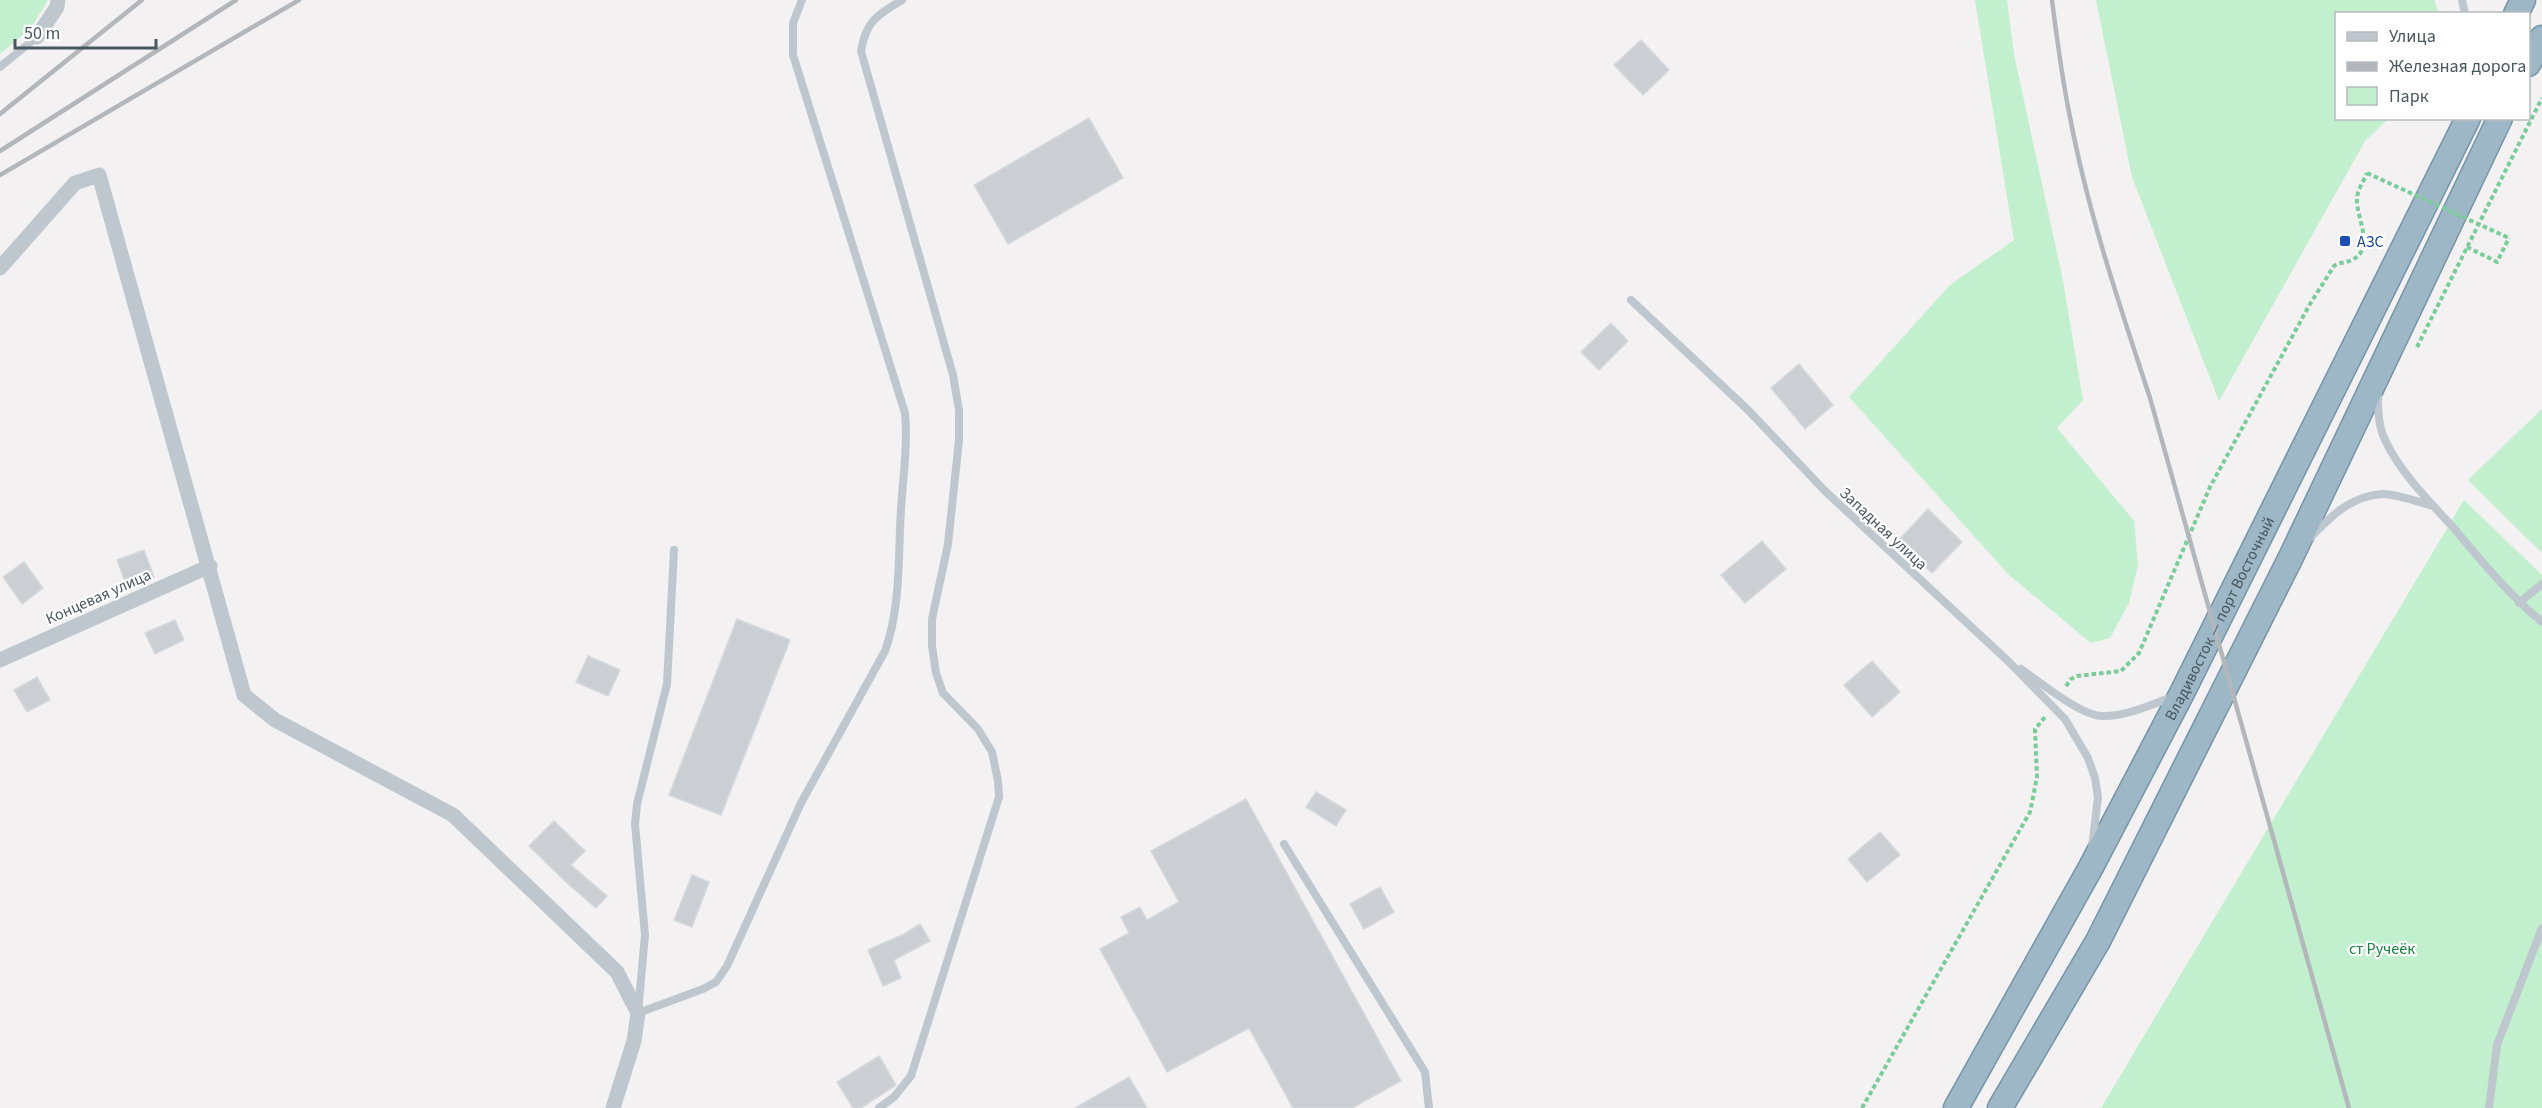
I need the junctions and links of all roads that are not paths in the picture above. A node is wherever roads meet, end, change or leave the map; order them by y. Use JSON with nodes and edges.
{"nodes":[{"id":1,"x":58,"y":0,"type":"edge"},
{"id":2,"x":802,"y":0,"type":"edge"},
{"id":3,"x":902,"y":0,"type":"edge"},
{"id":4,"x":38,"y":37,"type":"joint"},
{"id":5,"x":2542,"y":38,"type":"edge"},
{"id":6,"x":2530,"y":62,"type":"edge"},
{"id":7,"x":0,"y":67,"type":"edge"},
{"id":8,"x":2467,"y":120,"type":"edge"},
{"id":9,"x":2499,"y":120,"type":"edge"},
{"id":10,"x":0,"y":268,"type":"edge"},
{"id":11,"x":1632,"y":300,"type":"dead end"},
{"id":12,"x":2378,"y":378,"type":"junction"},
{"id":13,"x":2434,"y":507,"type":"junction"},
{"id":14,"x":674,"y":550,"type":"dead end"},
{"id":15,"x":2291,"y":557,"type":"junction"},
{"id":16,"x":210,"y":566,"type":"junction"},
{"id":17,"x":2542,"y":584,"type":"edge"},
{"id":18,"x":2519,"y":603,"type":"junction"},
{"id":19,"x":2542,"y":622,"type":"edge"},
{"id":20,"x":0,"y":660,"type":"edge"},
{"id":21,"x":2008,"y":661,"type":"junction"},
{"id":22,"x":2182,"y":693,"type":"junction"},
{"id":23,"x":1284,"y":844,"type":"dead end"},
{"id":24,"x":2091,"y":867,"type":"junction"},
{"id":25,"x":2542,"y":928,"type":"edge"},
{"id":26,"x":638,"y":1012,"type":"junction"},
{"id":27,"x":613,"y":1108,"type":"edge"},
{"id":28,"x":879,"y":1108,"type":"edge"},
{"id":29,"x":1429,"y":1108,"type":"edge"},
{"id":30,"x":1956,"y":1108,"type":"edge"},
{"id":31,"x":2000,"y":1108,"type":"edge"},
{"id":32,"x":2490,"y":1108,"type":"edge"}],
"edges":[{"from":1,"to":4,"type":"street"},
{"from":2,"to":26,"type":"lane"},
{"from":3,"to":28,"type":"lane"},
{"from":4,"to":7,"type":"lane"},
{"from":5,"to":6,"type":"highway"},
{"from":8,"to":22,"type":"highway","name":"Владивосток — порт Восточный"},
{"from":9,"to":12,"type":"highway"},
{"from":10,"to":16,"type":"street"},
{"from":11,"to":21,"type":"lane","name":"Западная улица"},
{"from":12,"to":13,"type":"lane"},
{"from":12,"to":15,"type":"highway"},
{"from":13,"to":15,"type":"lane"},
{"from":13,"to":18,"type":"lane"},
{"from":14,"to":26,"type":"lane"},
{"from":15,"to":31,"type":"highway"},
{"from":16,"to":20,"type":"street","name":"Концевая улица"},
{"from":16,"to":26,"type":"street"},
{"from":17,"to":18,"type":"lane"},
{"from":18,"to":19,"type":"lane"},
{"from":21,"to":22,"type":"lane","name":"Западная улица"},
{"from":21,"to":24,"type":"lane","name":"Западная улица"},
{"from":22,"to":24,"type":"highway","name":"Владивосток — порт Восточный"},
{"from":23,"to":29,"type":"lane"},
{"from":24,"to":30,"type":"highway","name":"Владивосток — порт Восточный"},
{"from":25,"to":32,"type":"lane"},
{"from":26,"to":27,"type":"street"}]}
